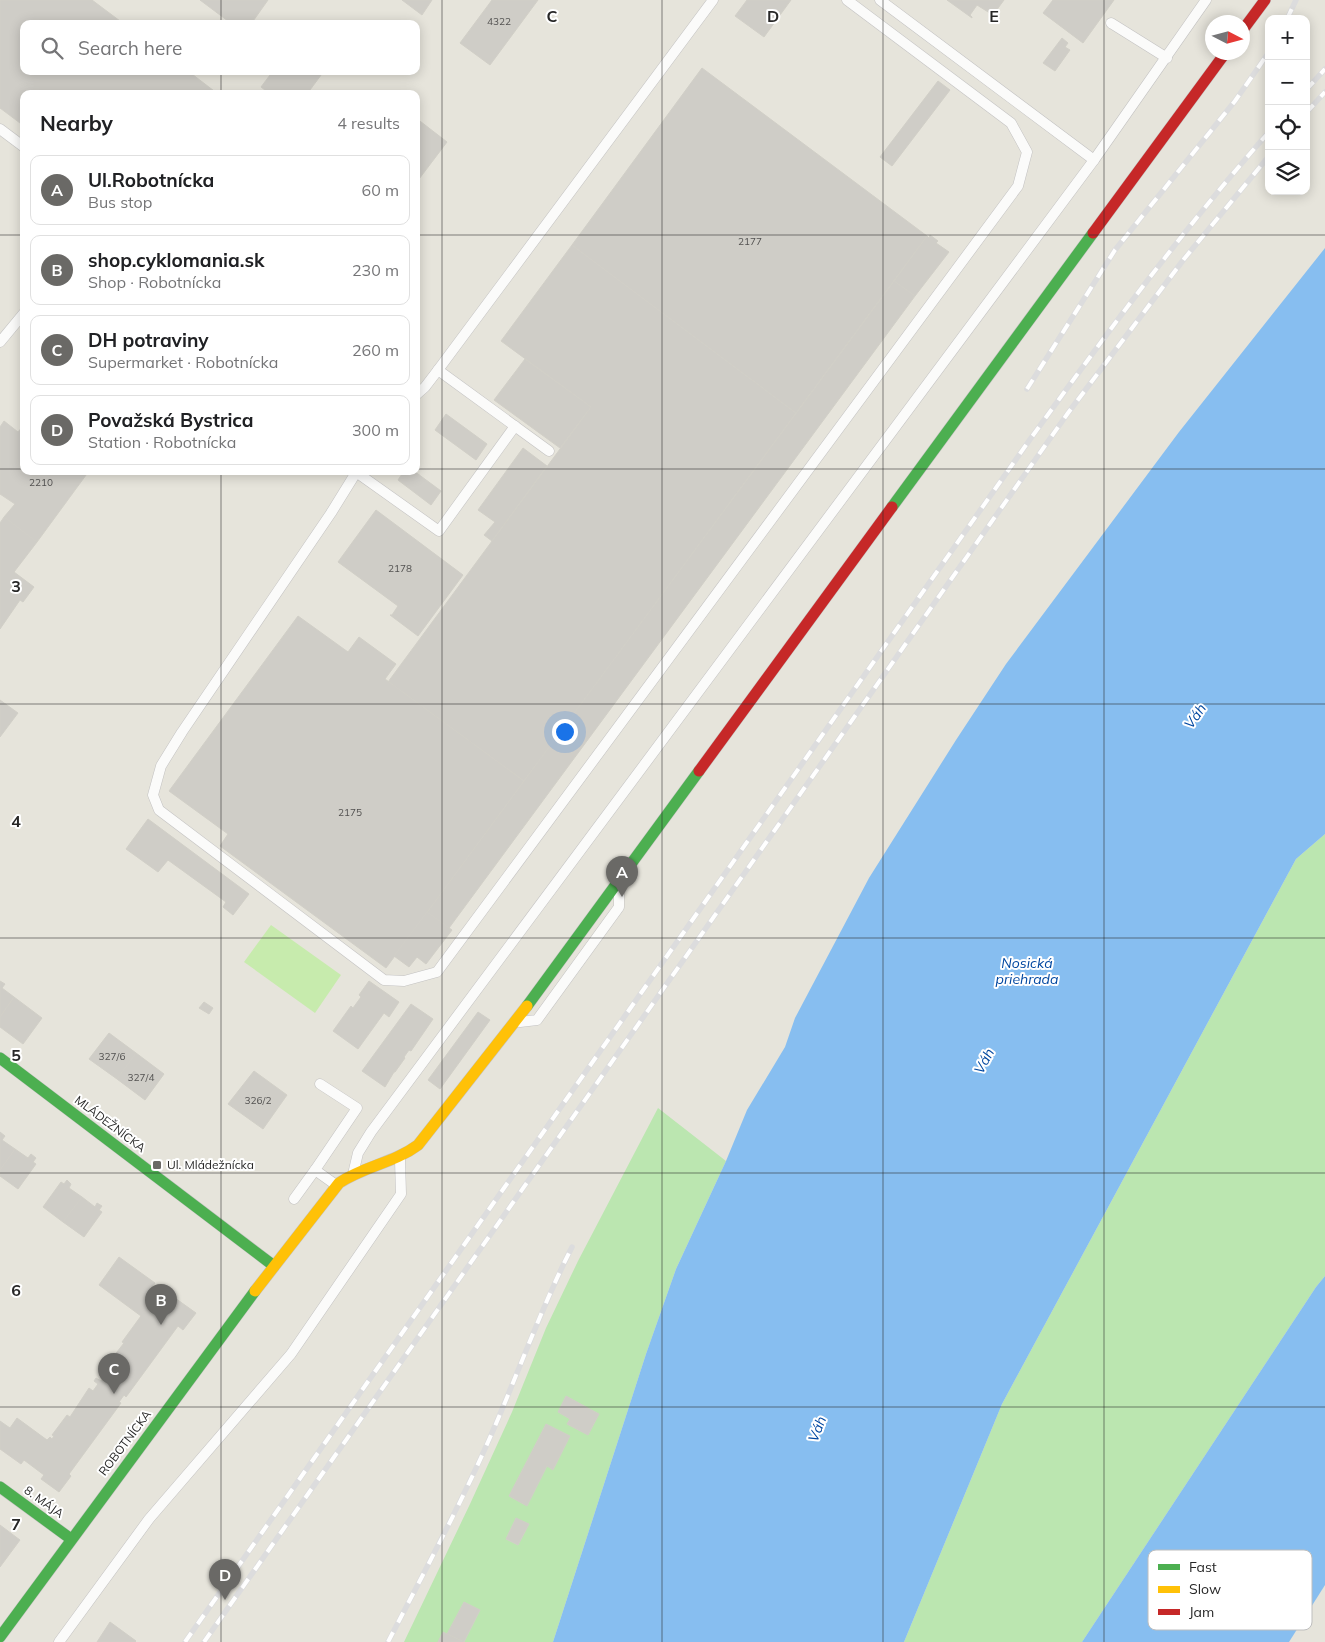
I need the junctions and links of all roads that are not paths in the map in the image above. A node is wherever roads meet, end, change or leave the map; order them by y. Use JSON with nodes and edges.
{"nodes":[{"id":1,"x":713,"y":0,"type":"edge"},
{"id":2,"x":847,"y":0,"type":"edge"},
{"id":3,"x":880,"y":0,"type":"edge"},
{"id":4,"x":1206,"y":0,"type":"edge"},
{"id":5,"x":1265,"y":0,"type":"edge"},
{"id":6,"x":1250,"y":20,"type":"edge"},
{"id":7,"x":1111,"y":23,"type":"dead end"},
{"id":8,"x":1167,"y":58,"type":"junction"},
{"id":9,"x":1220,"y":60,"type":"edge"},
{"id":10,"x":0,"y":128,"type":"edge"},
{"id":11,"x":20,"y":144,"type":"edge"},
{"id":12,"x":1094,"y":160,"type":"junction"},
{"id":13,"x":20,"y":318,"type":"edge"},
{"id":14,"x":0,"y":342,"type":"edge"},
{"id":15,"x":438,"y":370,"type":"junction"},
{"id":16,"x":420,"y":391,"type":"edge"},
{"id":17,"x":515,"y":426,"type":"junction"},
{"id":18,"x":549,"y":451,"type":"dead end"},
{"id":19,"x":354,"y":475,"type":"edge"},
{"id":20,"x":360,"y":475,"type":"edge"},
{"id":21,"x":619,"y":880,"type":"junction"},
{"id":22,"x":514,"y":1023,"type":"junction"},
{"id":23,"x":0,"y":1058,"type":"edge"},
{"id":24,"x":320,"y":1084,"type":"dead end"},
{"id":25,"x":400,"y":1158,"type":"junction"},
{"id":26,"x":315,"y":1170,"type":"junction"},
{"id":27,"x":354,"y":1173,"type":"junction"},
{"id":28,"x":337,"y":1186,"type":"junction"},
{"id":29,"x":294,"y":1199,"type":"dead end"},
{"id":30,"x":274,"y":1266,"type":"junction"},
{"id":31,"x":0,"y":1487,"type":"edge"},
{"id":32,"x":71,"y":1539,"type":"junction"},
{"id":33,"x":0,"y":1638,"type":"edge"},
{"id":34,"x":59,"y":1642,"type":"edge"}],
"edges":[{"from":1,"to":15,"type":"lane"},
{"from":2,"to":19,"type":"lane"},
{"from":3,"to":12,"type":"lane"},
{"from":4,"to":8,"type":"lane"},
{"from":5,"to":6,"type":"street"},
{"from":7,"to":8,"type":"lane"},
{"from":8,"to":12,"type":"lane"},
{"from":9,"to":21,"type":"street","name":"ROBOTNÍCKA"},
{"from":10,"to":11,"type":"lane"},
{"from":12,"to":27,"type":"lane"},
{"from":13,"to":14,"type":"lane"},
{"from":15,"to":16,"type":"lane"},
{"from":15,"to":17,"type":"lane"},
{"from":17,"to":18,"type":"lane"},
{"from":17,"to":20,"type":"lane"},
{"from":21,"to":22,"type":"street","name":"ROBOTNÍCKA"},
{"from":21,"to":22,"type":"lane"},
{"from":22,"to":25,"type":"street","name":"ROBOTNÍCKA"},
{"from":23,"to":30,"type":"street","name":"MLÁDEŽNÍCKA"},
{"from":24,"to":26,"type":"lane"},
{"from":25,"to":27,"type":"street","name":"ROBOTNÍCKA"},
{"from":25,"to":34,"type":"lane"},
{"from":26,"to":28,"type":"lane"},
{"from":26,"to":29,"type":"lane"},
{"from":27,"to":28,"type":"street","name":"ROBOTNÍCKA"},
{"from":28,"to":30,"type":"street","name":"ROBOTNÍCKA"},
{"from":30,"to":32,"type":"street","name":"ROBOTNÍCKA"},
{"from":31,"to":32,"type":"street","name":"8. MÁJA"},
{"from":32,"to":33,"type":"street","name":"ROBOTNÍCKA"}]}
